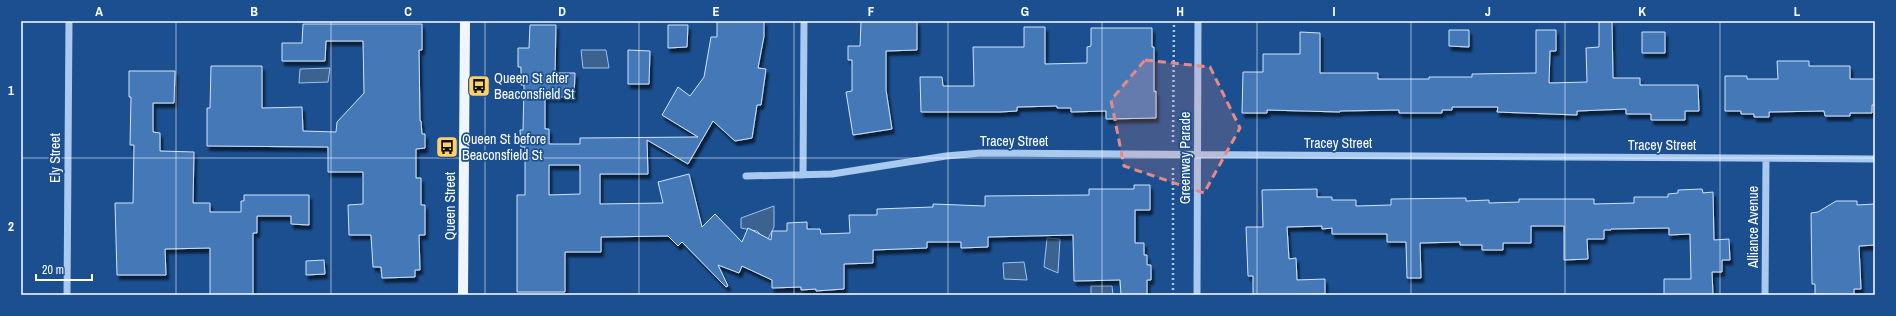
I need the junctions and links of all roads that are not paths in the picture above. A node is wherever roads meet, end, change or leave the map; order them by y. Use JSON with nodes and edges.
{"nodes":[{"id":1,"x":69,"y":21,"type":"edge"},
{"id":2,"x":465,"y":21,"type":"edge"},
{"id":3,"x":804,"y":21,"type":"edge"},
{"id":4,"x":1198,"y":21,"type":"edge"},
{"id":5,"x":1198,"y":155,"type":"junction"},
{"id":6,"x":1766,"y":159,"type":"junction"},
{"id":7,"x":1875,"y":159,"type":"edge"},
{"id":8,"x":803,"y":175,"type":"junction"},
{"id":9,"x":746,"y":176,"type":"dead end"},
{"id":10,"x":67,"y":295,"type":"edge"},
{"id":11,"x":463,"y":295,"type":"edge"},
{"id":12,"x":1197,"y":295,"type":"edge"},
{"id":13,"x":1765,"y":295,"type":"edge"}],
"edges":[{"from":1,"to":10,"type":"street","name":"Ely Street"},
{"from":2,"to":11,"type":"main road","name":"Queen Street"},
{"from":3,"to":8,"type":"street"},
{"from":4,"to":5,"type":"street","name":"Greenway Parade"},
{"from":5,"to":6,"type":"street","name":"Tracey Street"},
{"from":5,"to":8,"type":"street","name":"Tracey Street"},
{"from":5,"to":12,"type":"street","name":"Greenway Parade"},
{"from":6,"to":7,"type":"street","name":"Tracey Street"},
{"from":6,"to":13,"type":"street","name":"Alliance Avenue"},
{"from":8,"to":9,"type":"street","name":"Tracey Street"}]}
